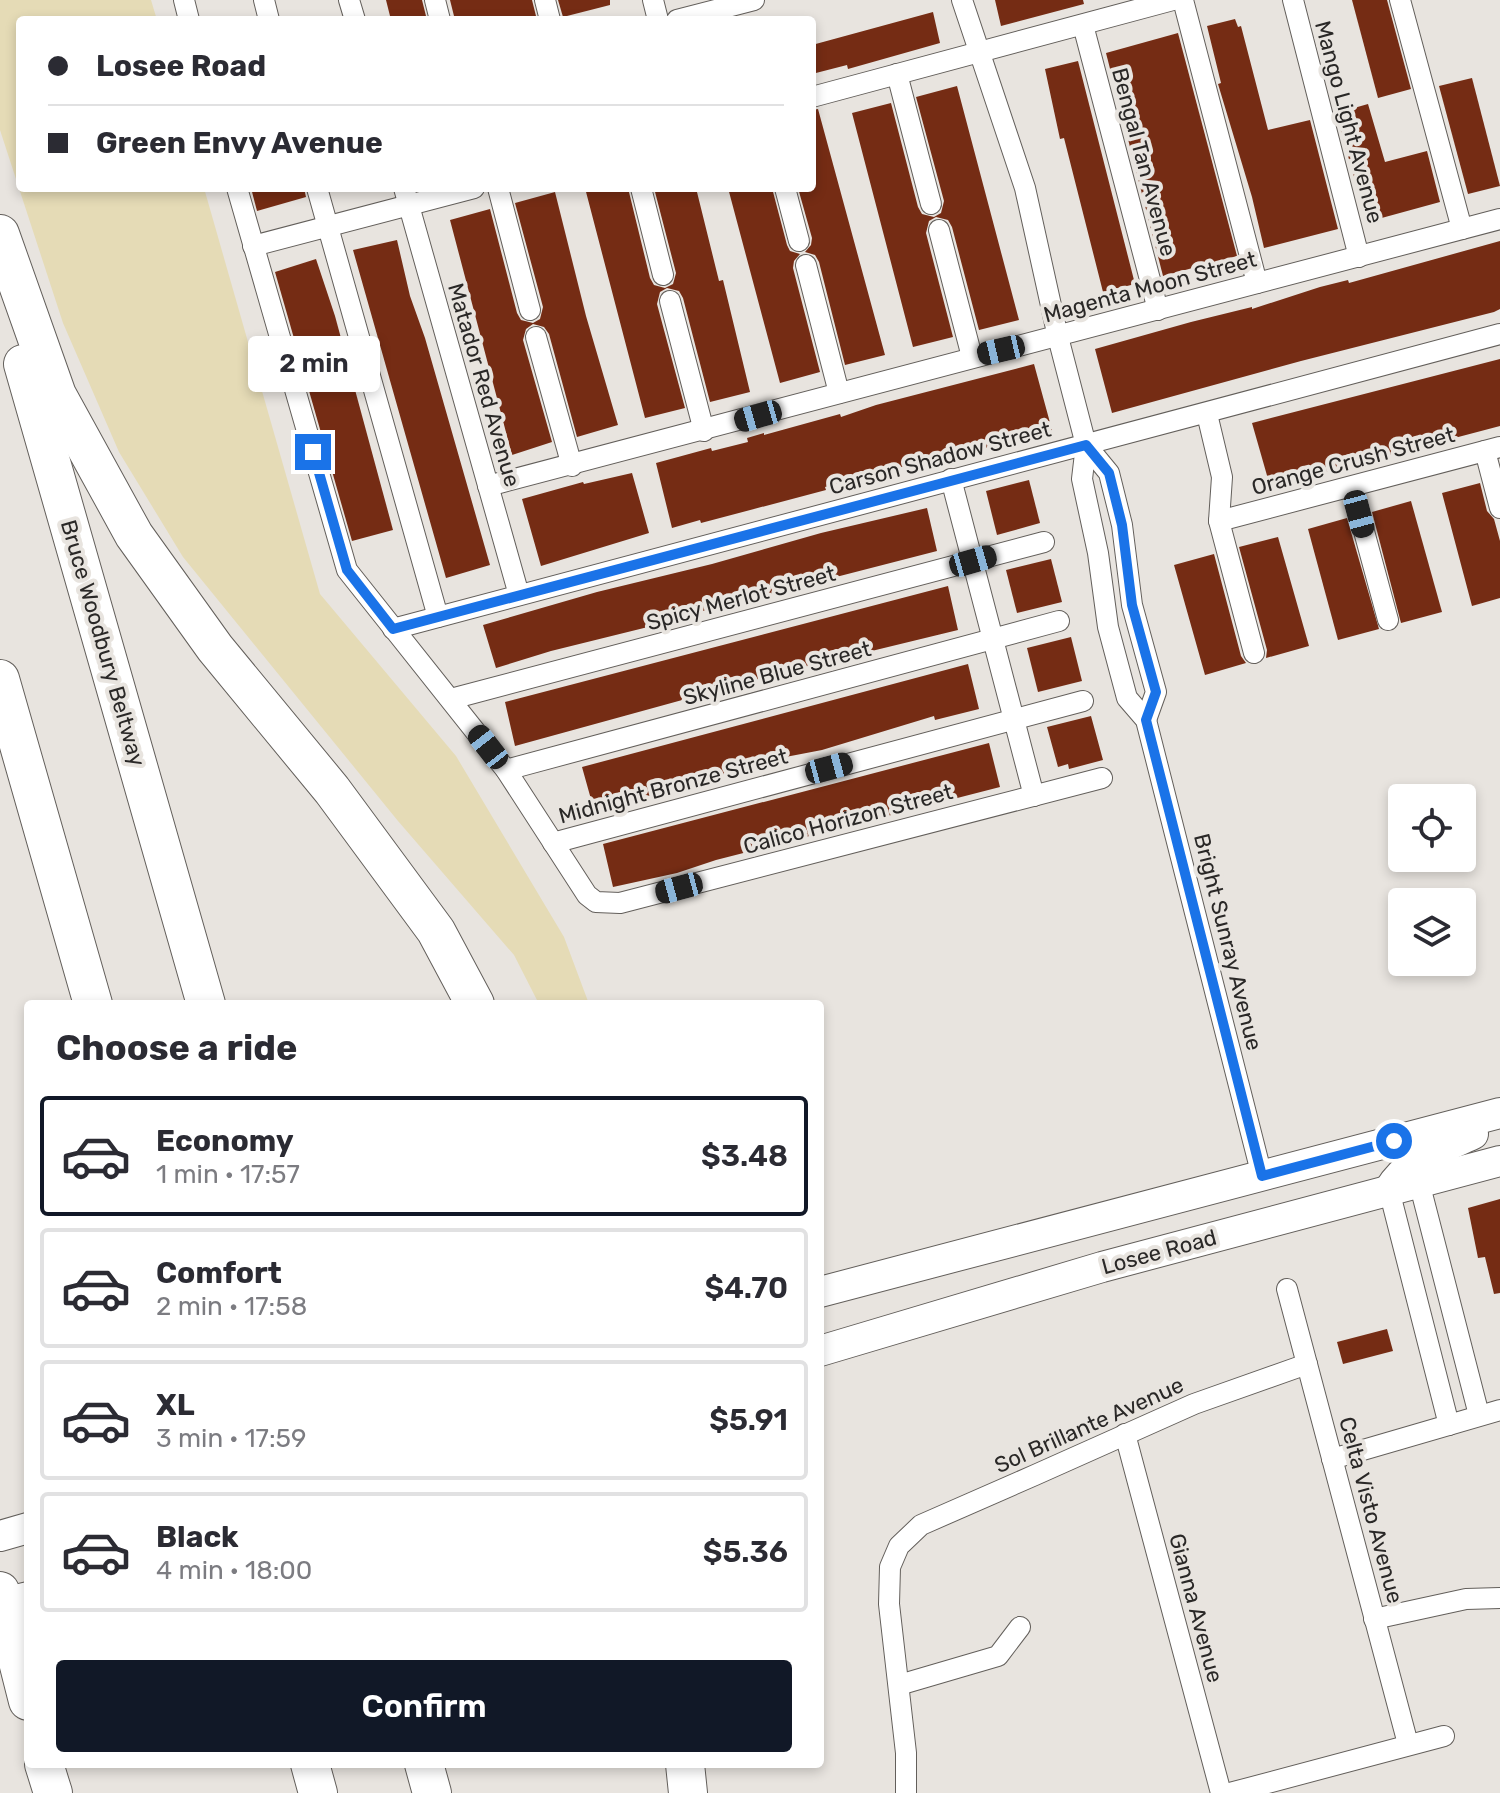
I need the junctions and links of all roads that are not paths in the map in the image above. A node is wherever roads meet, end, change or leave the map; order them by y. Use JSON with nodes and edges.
{"nodes":[{"id":1,"x":754,"y":0,"type":"edge"},
{"id":2,"x":962,"y":0,"type":"edge"},
{"id":3,"x":1173,"y":0,"type":"edge"},
{"id":4,"x":1183,"y":0,"type":"edge"},
{"id":5,"x":1293,"y":0,"type":"edge"},
{"id":6,"x":1400,"y":0,"type":"edge"},
{"id":7,"x":692,"y":16,"type":"edge"},
{"id":8,"x":1083,"y":25,"type":"junction"},
{"id":9,"x":978,"y":52,"type":"junction"},
{"id":10,"x":897,"y":74,"type":"junction"},
{"id":11,"x":816,"y":96,"type":"edge"},
{"id":12,"x":238,"y":192,"type":"edge"},
{"id":13,"x":318,"y":192,"type":"edge"},
{"id":14,"x":444,"y":192,"type":"edge"},
{"id":15,"x":499,"y":192,"type":"edge"},
{"id":16,"x":642,"y":192,"type":"edge"},
{"id":17,"x":786,"y":192,"type":"edge"},
{"id":18,"x":407,"y":197,"type":"edge"},
{"id":19,"x":931,"y":204,"type":"dead end"},
{"id":20,"x":1500,"y":219,"type":"edge"},
{"id":21,"x":328,"y":225,"type":"junction"},
{"id":22,"x":1462,"y":229,"type":"junction"},
{"id":23,"x":939,"y":230,"type":"dead end"},
{"id":24,"x":0,"y":234,"type":"edge"},
{"id":25,"x":799,"y":241,"type":"dead end"},
{"id":26,"x":253,"y":246,"type":"junction"},
{"id":27,"x":1359,"y":257,"type":"junction"},
{"id":28,"x":806,"y":265,"type":"dead end"},
{"id":29,"x":663,"y":275,"type":"dead end"},
{"id":30,"x":0,"y":283,"type":"edge"},
{"id":31,"x":1257,"y":283,"type":"junction"},
{"id":32,"x":670,"y":301,"type":"dead end"},
{"id":33,"x":530,"y":310,"type":"dead end"},
{"id":34,"x":1158,"y":310,"type":"junction"},
{"id":35,"x":1500,"y":334,"type":"edge"},
{"id":36,"x":536,"y":337,"type":"dead end"},
{"id":37,"x":1058,"y":337,"type":"junction"},
{"id":38,"x":972,"y":357,"type":"junction"},
{"id":39,"x":839,"y":393,"type":"junction"},
{"id":40,"x":1207,"y":414,"type":"junction"},
{"id":41,"x":704,"y":431,"type":"junction"},
{"id":42,"x":1086,"y":445,"type":"junction"},
{"id":43,"x":1493,"y":449,"type":"edge"},
{"id":44,"x":572,"y":466,"type":"junction"},
{"id":45,"x":951,"y":479,"type":"junction"},
{"id":46,"x":488,"y":486,"type":"junction"},
{"id":47,"x":1352,"y":487,"type":"junction"},
{"id":48,"x":1500,"y":508,"type":"edge"},
{"id":49,"x":1219,"y":521,"type":"junction"},
{"id":50,"x":1044,"y":542,"type":"dead end"},
{"id":51,"x":973,"y":561,"type":"junction"},
{"id":52,"x":519,"y":595,"type":"junction"},
{"id":53,"x":438,"y":617,"type":"junction"},
{"id":54,"x":1388,"y":620,"type":"dead end"},
{"id":55,"x":1059,"y":621,"type":"dead end"},
{"id":56,"x":393,"y":629,"type":"junction"},
{"id":57,"x":993,"y":640,"type":"junction"},
{"id":58,"x":1254,"y":653,"type":"dead end"},
{"id":59,"x":0,"y":679,"type":"edge"},
{"id":60,"x":451,"y":699,"type":"junction"},
{"id":61,"x":1083,"y":701,"type":"dead end"},
{"id":62,"x":1014,"y":719,"type":"junction"},
{"id":63,"x":1146,"y":720,"type":"junction"},
{"id":64,"x":506,"y":770,"type":"junction"},
{"id":65,"x":1102,"y":778,"type":"dead end"},
{"id":66,"x":1034,"y":796,"type":"junction"},
{"id":67,"x":553,"y":843,"type":"junction"},
{"id":68,"x":92,"y":1000,"type":"edge"},
{"id":69,"x":205,"y":1000,"type":"edge"},
{"id":70,"x":473,"y":1000,"type":"edge"},
{"id":71,"x":1500,"y":1113,"type":"edge"},
{"id":72,"x":1500,"y":1122,"type":"edge"},
{"id":73,"x":1500,"y":1161,"type":"edge"},
{"id":74,"x":1262,"y":1176,"type":"junction"},
{"id":75,"x":1419,"y":1182,"type":"junction"},
{"id":76,"x":1389,"y":1190,"type":"junction"},
{"id":77,"x":1287,"y":1289,"type":"dead end"},
{"id":78,"x":824,"y":1291,"type":"edge"},
{"id":79,"x":824,"y":1350,"type":"edge"},
{"id":80,"x":1307,"y":1364,"type":"junction"},
{"id":81,"x":1500,"y":1410,"type":"edge"},
{"id":82,"x":1479,"y":1415,"type":"junction"},
{"id":83,"x":1449,"y":1425,"type":"junction"},
{"id":84,"x":1125,"y":1434,"type":"junction"},
{"id":85,"x":1332,"y":1459,"type":"junction"},
{"id":86,"x":24,"y":1529,"type":"edge"},
{"id":87,"x":0,"y":1536,"type":"edge"},
{"id":88,"x":10,"y":1597,"type":"edge"},
{"id":89,"x":1500,"y":1598,"type":"edge"},
{"id":90,"x":1374,"y":1619,"type":"junction"},
{"id":91,"x":1020,"y":1627,"type":"dead end"},
{"id":92,"x":24,"y":1678,"type":"edge"},
{"id":93,"x":899,"y":1685,"type":"junction"},
{"id":94,"x":1444,"y":1736,"type":"dead end"},
{"id":95,"x":1408,"y":1744,"type":"junction"},
{"id":96,"x":45,"y":1768,"type":"edge"},
{"id":97,"x":311,"y":1768,"type":"edge"},
{"id":98,"x":425,"y":1768,"type":"edge"},
{"id":99,"x":685,"y":1768,"type":"edge"},
{"id":100,"x":53,"y":1793,"type":"edge"},
{"id":101,"x":318,"y":1793,"type":"edge"},
{"id":102,"x":432,"y":1793,"type":"edge"},
{"id":103,"x":688,"y":1793,"type":"edge"},
{"id":104,"x":906,"y":1793,"type":"edge"},
{"id":105,"x":1221,"y":1793,"type":"edge"},
{"id":106,"x":1230,"y":1793,"type":"edge"}],
"edges":[{"from":1,"to":7,"type":"street"},
{"from":2,"to":9,"type":"street"},
{"from":3,"to":8,"type":"street"},
{"from":4,"to":31,"type":"street"},
{"from":5,"to":27,"type":"street","name":"Mango Light Avenue"},
{"from":6,"to":22,"type":"street"},
{"from":8,"to":9,"type":"street"},
{"from":8,"to":34,"type":"street","name":"Bengal Tan Avenue"},
{"from":9,"to":10,"type":"street"},
{"from":9,"to":37,"type":"street"},
{"from":10,"to":11,"type":"street"},
{"from":10,"to":19,"type":"street"},
{"from":12,"to":26,"type":"street"},
{"from":13,"to":21,"type":"street"},
{"from":14,"to":18,"type":"street"},
{"from":15,"to":33,"type":"street"},
{"from":16,"to":29,"type":"street"},
{"from":17,"to":25,"type":"street"},
{"from":18,"to":21,"type":"street"},
{"from":18,"to":46,"type":"street","name":"Matador Red Avenue"},
{"from":20,"to":22,"type":"street","name":"Magenta Moon Street"},
{"from":21,"to":26,"type":"street"},
{"from":21,"to":53,"type":"street"},
{"from":22,"to":27,"type":"street","name":"Magenta Moon Street"},
{"from":23,"to":38,"type":"street"},
{"from":24,"to":70,"type":"highway"},
{"from":26,"to":56,"type":"street"},
{"from":27,"to":31,"type":"street","name":"Magenta Moon Street"},
{"from":28,"to":39,"type":"street"},
{"from":30,"to":69,"type":"highway","name":"Bruce Woodbury Beltway"},
{"from":31,"to":34,"type":"street","name":"Magenta Moon Street"},
{"from":32,"to":41,"type":"street"},
{"from":34,"to":37,"type":"street","name":"Magenta Moon Street"},
{"from":35,"to":40,"type":"street","name":"Carson Shadow Street"},
{"from":36,"to":44,"type":"street"},
{"from":37,"to":38,"type":"street","name":"Magenta Moon Street"},
{"from":37,"to":42,"type":"street"},
{"from":38,"to":39,"type":"street","name":"Magenta Moon Street"},
{"from":39,"to":41,"type":"street","name":"Magenta Moon Street"},
{"from":40,"to":42,"type":"street","name":"Carson Shadow Street"},
{"from":40,"to":49,"type":"street"},
{"from":41,"to":44,"type":"street","name":"Magenta Moon Street"},
{"from":42,"to":45,"type":"street","name":"Carson Shadow Street"},
{"from":42,"to":63,"type":"street","name":"Bright Sunray Avenue"},
{"from":42,"to":63,"type":"street","name":"Bright Sunray Avenue"},
{"from":43,"to":47,"type":"street","name":"Orange Crush Street"},
{"from":43,"to":48,"type":"street"},
{"from":44,"to":46,"type":"street","name":"Magenta Moon Street"},
{"from":45,"to":51,"type":"street"},
{"from":45,"to":52,"type":"street","name":"Carson Shadow Street"},
{"from":46,"to":52,"type":"street","name":"Matador Red Avenue"},
{"from":47,"to":49,"type":"street","name":"Orange Crush Street"},
{"from":47,"to":54,"type":"street"},
{"from":49,"to":58,"type":"street"},
{"from":50,"to":51,"type":"street","name":"Spicy Merlot Street"},
{"from":51,"to":57,"type":"street"},
{"from":51,"to":60,"type":"street","name":"Spicy Merlot Street"},
{"from":52,"to":53,"type":"street","name":"Carson Shadow Street"},
{"from":53,"to":56,"type":"street","name":"Carson Shadow Street"},
{"from":55,"to":57,"type":"street","name":"Skyline Blue Street"},
{"from":56,"to":60,"type":"street"},
{"from":57,"to":62,"type":"street"},
{"from":57,"to":64,"type":"street","name":"Skyline Blue Street"},
{"from":59,"to":68,"type":"highway"},
{"from":60,"to":64,"type":"street"},
{"from":61,"to":62,"type":"street","name":"Midnight Bronze Street"},
{"from":62,"to":66,"type":"street"},
{"from":62,"to":67,"type":"street","name":"Midnight Bronze Street"},
{"from":63,"to":74,"type":"street","name":"Bright Sunray Avenue"},
{"from":64,"to":67,"type":"street"},
{"from":65,"to":66,"type":"street","name":"Calico Horizon Street"},
{"from":66,"to":67,"type":"street","name":"Calico Horizon Street"},
{"from":71,"to":74,"type":"main road"},
{"from":72,"to":76,"type":"main road"},
{"from":73,"to":75,"type":"main road","name":"Losee Road"},
{"from":74,"to":78,"type":"main road"},
{"from":75,"to":76,"type":"main road","name":"Losee Road"},
{"from":75,"to":82,"type":"street"},
{"from":76,"to":79,"type":"main road","name":"Losee Road"},
{"from":76,"to":83,"type":"street"},
{"from":77,"to":80,"type":"street","name":"Celta Visto Avenue"},
{"from":80,"to":84,"type":"street","name":"Sol Brillante Avenue"},
{"from":80,"to":85,"type":"street","name":"Celta Visto Avenue"},
{"from":81,"to":82,"type":"street"},
{"from":82,"to":83,"type":"street"},
{"from":83,"to":85,"type":"street"},
{"from":84,"to":93,"type":"street","name":"Sol Brillante Avenue"},
{"from":84,"to":105,"type":"street","name":"Gianna Avenue"},
{"from":85,"to":90,"type":"street","name":"Celta Visto Avenue"},
{"from":86,"to":87,"type":"main road"},
{"from":88,"to":92,"type":"highway"},
{"from":89,"to":90,"type":"street"},
{"from":90,"to":95,"type":"street","name":"Celta Visto Avenue"},
{"from":91,"to":93,"type":"street"},
{"from":93,"to":104,"type":"street"},
{"from":94,"to":95,"type":"street"},
{"from":95,"to":106,"type":"street"},
{"from":96,"to":100,"type":"highway"},
{"from":97,"to":101,"type":"highway"},
{"from":98,"to":102,"type":"highway"},
{"from":99,"to":103,"type":"highway"}]}
